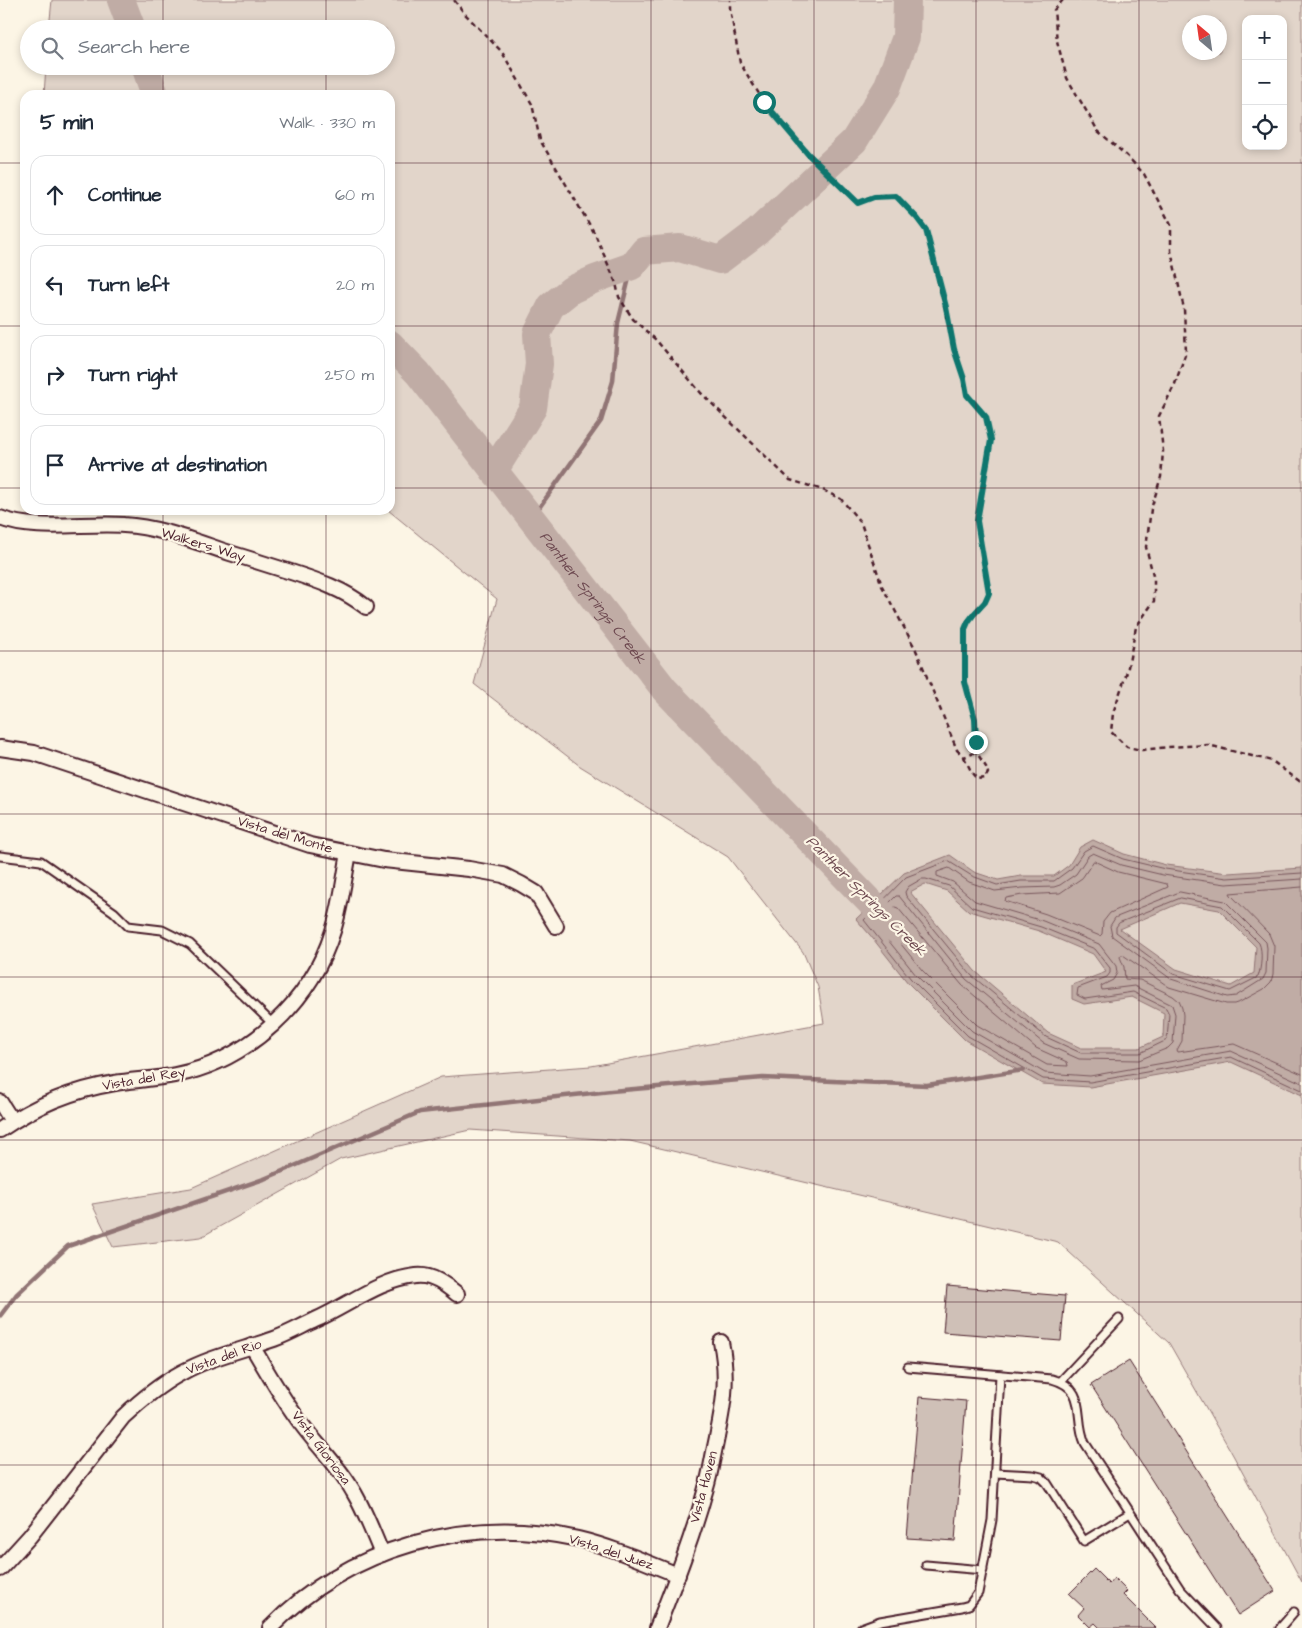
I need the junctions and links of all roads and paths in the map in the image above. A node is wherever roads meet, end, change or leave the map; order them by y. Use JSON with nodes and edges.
{"nodes":[{"id":1,"x":454,"y":0,"type":"edge"},
{"id":2,"x":730,"y":0,"type":"edge"},
{"id":3,"x":1063,"y":0,"type":"edge"},
{"id":4,"x":0,"y":518,"type":"edge"},
{"id":5,"x":366,"y":607,"type":"dead end"},
{"id":6,"x":0,"y":748,"type":"edge"},
{"id":7,"x":975,"y":750,"type":"junction"},
{"id":8,"x":964,"y":756,"type":"junction"},
{"id":9,"x":1302,"y":782,"type":"edge"},
{"id":10,"x":349,"y":853,"type":"junction"},
{"id":11,"x":0,"y":856,"type":"edge"},
{"id":12,"x":556,"y":926,"type":"dead end"},
{"id":13,"x":273,"y":1024,"type":"junction"},
{"id":14,"x":0,"y":1102,"type":"edge"},
{"id":15,"x":12,"y":1122,"type":"junction"},
{"id":16,"x":0,"y":1130,"type":"edge"},
{"id":17,"x":458,"y":1294,"type":"dead end"},
{"id":18,"x":1119,"y":1319,"type":"dead end"},
{"id":19,"x":721,"y":1342,"type":"dead end"},
{"id":20,"x":252,"y":1346,"type":"junction"},
{"id":21,"x":908,"y":1367,"type":"dead end"},
{"id":22,"x":1000,"y":1374,"type":"junction"},
{"id":23,"x":1061,"y":1381,"type":"junction"},
{"id":24,"x":994,"y":1473,"type":"junction"},
{"id":25,"x":1130,"y":1513,"type":"junction"},
{"id":26,"x":382,"y":1554,"type":"junction"},
{"id":27,"x":926,"y":1565,"type":"dead end"},
{"id":28,"x":0,"y":1569,"type":"edge"},
{"id":29,"x":983,"y":1570,"type":"junction"},
{"id":30,"x":678,"y":1575,"type":"junction"},
{"id":31,"x":1294,"y":1612,"type":"dead end"},
{"id":32,"x":270,"y":1628,"type":"edge"},
{"id":33,"x":656,"y":1628,"type":"edge"},
{"id":34,"x":861,"y":1628,"type":"edge"},
{"id":35,"x":1217,"y":1628,"type":"edge"},
{"id":36,"x":1280,"y":1628,"type":"edge"}],
"edges":[{"from":1,"to":8,"type":"path"},
{"from":2,"to":7,"type":"path"},
{"from":3,"to":9,"type":"path"},
{"from":4,"to":5,"type":"street","name":"Walkers Way"},
{"from":6,"to":10,"type":"street","name":"Vista del Monte"},
{"from":7,"to":8,"type":"path"},
{"from":7,"to":8,"type":"path"},
{"from":10,"to":12,"type":"street","name":"Vista del Monte"},
{"from":10,"to":13,"type":"street","name":"Vista del Rey"},
{"from":11,"to":13,"type":"lane"},
{"from":13,"to":15,"type":"street","name":"Vista del Rey"},
{"from":14,"to":15,"type":"street"},
{"from":15,"to":16,"type":"street","name":"Vista del Rey"},
{"from":17,"to":20,"type":"street","name":"Vista del Rio"},
{"from":18,"to":23,"type":"lane"},
{"from":19,"to":30,"type":"street","name":"Vista Haven"},
{"from":20,"to":26,"type":"street","name":"Vista Gloriosa"},
{"from":20,"to":28,"type":"street","name":"Vista del Rio"},
{"from":21,"to":22,"type":"lane"},
{"from":22,"to":23,"type":"lane"},
{"from":22,"to":24,"type":"lane"},
{"from":23,"to":25,"type":"lane"},
{"from":24,"to":25,"type":"lane"},
{"from":24,"to":29,"type":"lane"},
{"from":25,"to":35,"type":"lane"},
{"from":26,"to":30,"type":"street","name":"Vista del Juez"},
{"from":26,"to":32,"type":"street","name":"Vista del Juez"},
{"from":27,"to":29,"type":"lane"},
{"from":29,"to":34,"type":"lane"},
{"from":30,"to":33,"type":"street","name":"Vista Haven"},
{"from":31,"to":36,"type":"lane"}]}
